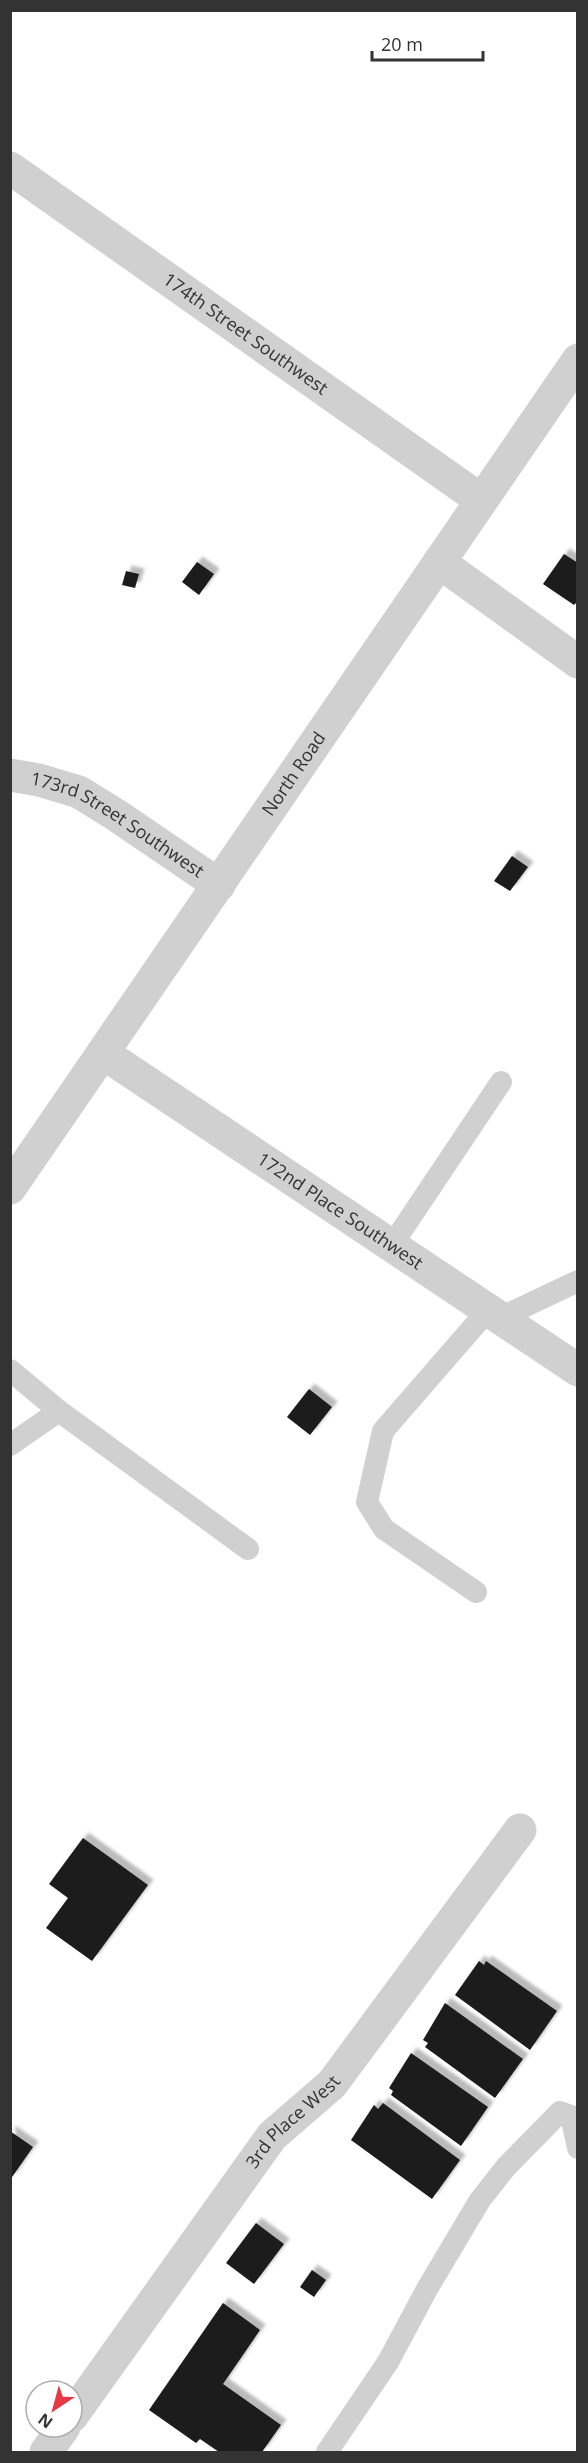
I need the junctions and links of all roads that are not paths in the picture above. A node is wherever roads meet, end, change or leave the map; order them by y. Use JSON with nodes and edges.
{"nodes":[{"id":1,"x":10,"y":168,"type":"edge"},
{"id":2,"x":572,"y":380,"type":"edge"},
{"id":3,"x":481,"y":500,"type":"junction"},
{"id":4,"x":439,"y":562,"type":"junction"},
{"id":5,"x":578,"y":662,"type":"edge"},
{"id":6,"x":10,"y":776,"type":"edge"},
{"id":7,"x":219,"y":885,"type":"junction"},
{"id":8,"x":103,"y":1053,"type":"junction"},
{"id":9,"x":501,"y":1082,"type":"dead end"},
{"id":10,"x":10,"y":1188,"type":"edge"},
{"id":11,"x":392,"y":1245,"type":"junction"},
{"id":12,"x":578,"y":1281,"type":"edge"},
{"id":13,"x":494,"y":1314,"type":"junction"},
{"id":14,"x":10,"y":1370,"type":"edge"},
{"id":15,"x":578,"y":1370,"type":"edge"},
{"id":16,"x":59,"y":1411,"type":"junction"},
{"id":17,"x":10,"y":1445,"type":"edge"},
{"id":18,"x":248,"y":1549,"type":"dead end"},
{"id":19,"x":476,"y":1592,"type":"dead end"},
{"id":20,"x":520,"y":1830,"type":"dead end"},
{"id":21,"x":578,"y":2148,"type":"edge"},
{"id":22,"x":84,"y":2399,"type":"edge"},
{"id":23,"x":55,"y":2439,"type":"edge"},
{"id":24,"x":46,"y":2452,"type":"edge"},
{"id":25,"x":327,"y":2452,"type":"edge"}],
"edges":[{"from":1,"to":3,"type":"street","name":"174th Street Southwest"},
{"from":2,"to":3,"type":"street","name":"North Road"},
{"from":3,"to":4,"type":"street","name":"North Road"},
{"from":4,"to":5,"type":"street"},
{"from":4,"to":7,"type":"street","name":"North Road"},
{"from":6,"to":7,"type":"street","name":"173rd Street Southwest"},
{"from":7,"to":8,"type":"street","name":"North Road"},
{"from":8,"to":10,"type":"street","name":"North Road"},
{"from":8,"to":11,"type":"street","name":"172nd Place Southwest"},
{"from":9,"to":11,"type":"lane"},
{"from":11,"to":13,"type":"street","name":"172nd Place Southwest"},
{"from":12,"to":13,"type":"lane"},
{"from":13,"to":15,"type":"street","name":"172nd Place Southwest"},
{"from":13,"to":19,"type":"lane"},
{"from":14,"to":16,"type":"lane"},
{"from":16,"to":17,"type":"lane"},
{"from":16,"to":18,"type":"lane"},
{"from":20,"to":22,"type":"street","name":"3rd Place West"},
{"from":21,"to":25,"type":"lane"},
{"from":23,"to":24,"type":"street"}]}
